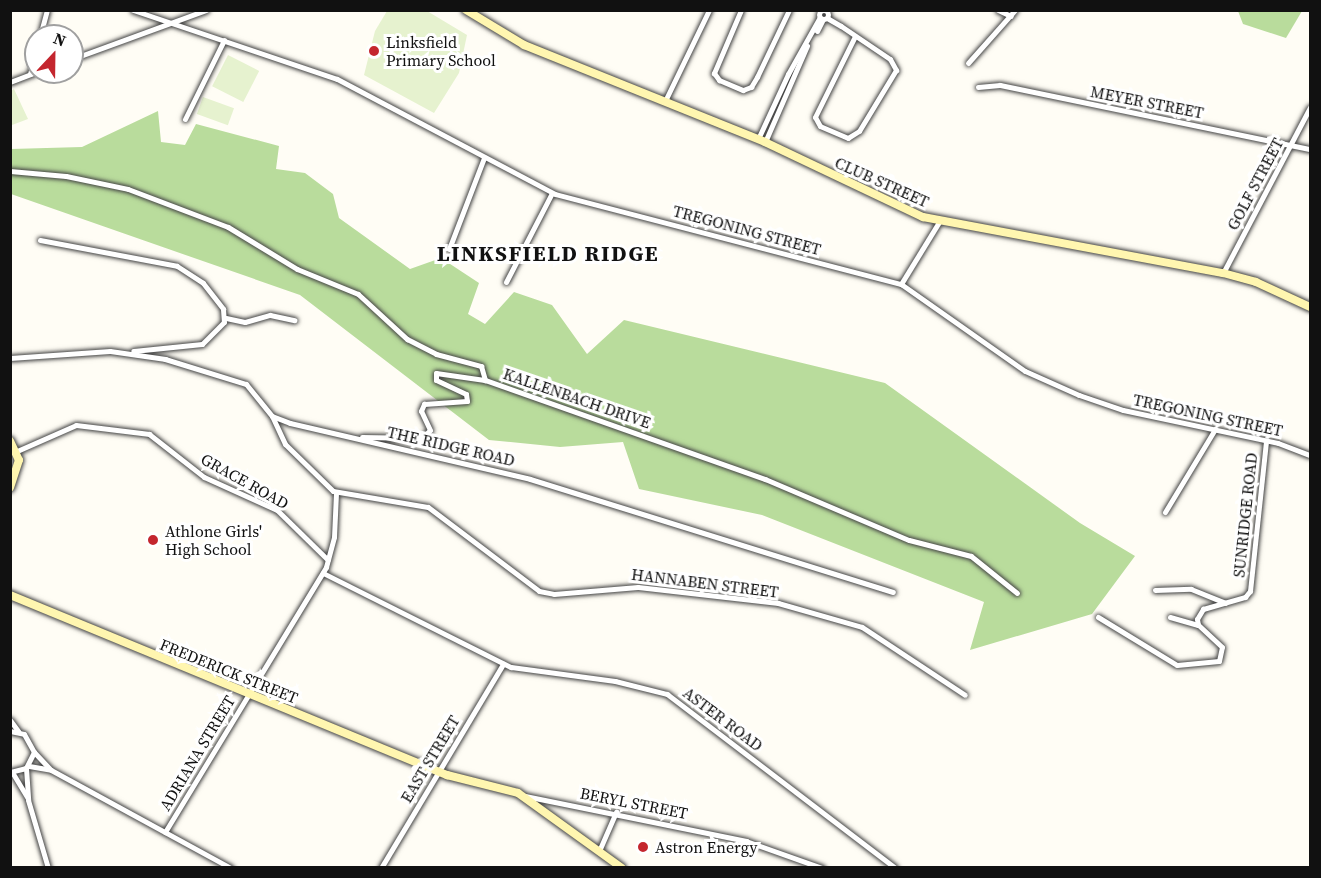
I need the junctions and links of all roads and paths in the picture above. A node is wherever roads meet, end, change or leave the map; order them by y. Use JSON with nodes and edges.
{"nodes":[{"id":1,"x":133,"y":10,"type":"edge"},
{"id":2,"x":206,"y":10,"type":"edge"},
{"id":3,"x":466,"y":10,"type":"edge"},
{"id":4,"x":709,"y":10,"type":"edge"},
{"id":5,"x":741,"y":10,"type":"edge"},
{"id":6,"x":789,"y":10,"type":"edge"},
{"id":7,"x":814,"y":10,"type":"edge"},
{"id":8,"x":998,"y":10,"type":"edge"},
{"id":9,"x":1013,"y":13,"type":"edge"},
{"id":10,"x":825,"y":14,"type":"edge"},
{"id":11,"x":175,"y":22,"type":"junction"},
{"id":12,"x":855,"y":36,"type":"junction"},
{"id":13,"x":224,"y":40,"type":"junction"},
{"id":14,"x":84,"y":55,"type":"edge"},
{"id":15,"x":968,"y":63,"type":"dead end"},
{"id":16,"x":24,"y":77,"type":"edge"},
{"id":17,"x":10,"y":82,"type":"edge"},
{"id":18,"x":978,"y":87,"type":"dead end"},
{"id":19,"x":665,"y":101,"type":"junction"},
{"id":20,"x":1311,"y":107,"type":"edge"},
{"id":21,"x":185,"y":119,"type":"dead end"},
{"id":22,"x":761,"y":141,"type":"junction"},
{"id":23,"x":1292,"y":143,"type":"junction"},
{"id":24,"x":1311,"y":149,"type":"edge"},
{"id":25,"x":484,"y":158,"type":"junction"},
{"id":26,"x":10,"y":171,"type":"edge"},
{"id":27,"x":552,"y":193,"type":"junction"},
{"id":28,"x":939,"y":222,"type":"junction"},
{"id":29,"x":40,"y":240,"type":"dead end"},
{"id":30,"x":448,"y":249,"type":"dead end"},
{"id":31,"x":1223,"y":273,"type":"junction"},
{"id":32,"x":506,"y":282,"type":"dead end"},
{"id":33,"x":901,"y":284,"type":"junction"},
{"id":34,"x":1311,"y":307,"type":"edge"},
{"id":35,"x":226,"y":318,"type":"junction"},
{"id":36,"x":294,"y":320,"type":"dead end"},
{"id":37,"x":128,"y":352,"type":"junction"},
{"id":38,"x":10,"y":358,"type":"edge"},
{"id":39,"x":485,"y":380,"type":"junction"},
{"id":40,"x":272,"y":416,"type":"junction"},
{"id":41,"x":1215,"y":429,"type":"junction"},
{"id":42,"x":345,"y":436,"type":"junction"},
{"id":43,"x":10,"y":441,"type":"edge"},
{"id":44,"x":1266,"y":441,"type":"junction"},
{"id":45,"x":17,"y":451,"type":"junction"},
{"id":46,"x":1311,"y":455,"type":"edge"},
{"id":47,"x":10,"y":488,"type":"edge"},
{"id":48,"x":336,"y":493,"type":"junction"},
{"id":49,"x":1165,"y":512,"type":"dead end"},
{"id":50,"x":328,"y":560,"type":"junction"},
{"id":51,"x":323,"y":573,"type":"junction"},
{"id":52,"x":1155,"y":590,"type":"dead end"},
{"id":53,"x":893,"y":592,"type":"dead end"},
{"id":54,"x":1017,"y":593,"type":"dead end"},
{"id":55,"x":10,"y":595,"type":"edge"},
{"id":56,"x":1225,"y":603,"type":"junction"},
{"id":57,"x":1098,"y":617,"type":"dead end"},
{"id":58,"x":1170,"y":617,"type":"dead end"},
{"id":59,"x":1197,"y":626,"type":"junction"},
{"id":60,"x":503,"y":664,"type":"junction"},
{"id":61,"x":248,"y":694,"type":"junction"},
{"id":62,"x":965,"y":695,"type":"dead end"},
{"id":63,"x":10,"y":720,"type":"edge"},
{"id":64,"x":10,"y":731,"type":"edge"},
{"id":65,"x":18,"y":732,"type":"junction"},
{"id":66,"x":34,"y":752,"type":"junction"},
{"id":67,"x":27,"y":767,"type":"junction"},
{"id":68,"x":51,"y":770,"type":"junction"},
{"id":69,"x":438,"y":771,"type":"junction"},
{"id":70,"x":11,"y":772,"type":"edge"},
{"id":71,"x":523,"y":796,"type":"junction"},
{"id":72,"x":28,"y":800,"type":"junction"},
{"id":73,"x":616,"y":812,"type":"junction"},
{"id":74,"x":165,"y":832,"type":"junction"},
{"id":75,"x":599,"y":851,"type":"junction"},
{"id":76,"x":48,"y":867,"type":"edge"},
{"id":77,"x":231,"y":867,"type":"edge"},
{"id":78,"x":381,"y":867,"type":"edge"},
{"id":79,"x":622,"y":867,"type":"edge"},
{"id":80,"x":822,"y":867,"type":"edge"},
{"id":81,"x":895,"y":867,"type":"edge"}],
"edges":[{"from":1,"to":11,"type":"street","name":"TREGONING STREET"},
{"from":2,"to":11,"type":"street"},
{"from":3,"to":19,"type":"main road","name":"CLUB STREET"},
{"from":4,"to":19,"type":"street"},
{"from":5,"to":6,"type":"street"},
{"from":7,"to":10,"type":"street"},
{"from":8,"to":9,"type":"street"},
{"from":9,"to":15,"type":"street"},
{"from":10,"to":12,"type":"street"},
{"from":10,"to":22,"type":"street"},
{"from":11,"to":13,"type":"street","name":"TREGONING STREET"},
{"from":11,"to":14,"type":"street"},
{"from":12,"to":12,"type":"street"},
{"from":13,"to":21,"type":"street"},
{"from":13,"to":25,"type":"street","name":"TREGONING STREET"},
{"from":16,"to":17,"type":"street"},
{"from":18,"to":23,"type":"street","name":"MEYER STREET"},
{"from":19,"to":22,"type":"main road","name":"CLUB STREET"},
{"from":20,"to":23,"type":"street","name":"GOLF STREET"},
{"from":22,"to":28,"type":"main road","name":"CLUB STREET"},
{"from":23,"to":24,"type":"street","name":"MEYER STREET"},
{"from":23,"to":31,"type":"street","name":"GOLF STREET"},
{"from":25,"to":27,"type":"street","name":"TREGONING STREET"},
{"from":25,"to":30,"type":"street"},
{"from":26,"to":39,"type":"street","name":"KALLENBACH DRIVE"},
{"from":27,"to":32,"type":"street"},
{"from":27,"to":33,"type":"street","name":"TREGONING STREET"},
{"from":28,"to":31,"type":"main road","name":"CLUB STREET"},
{"from":28,"to":33,"type":"street"},
{"from":29,"to":35,"type":"street"},
{"from":31,"to":34,"type":"main road","name":"CLUB STREET"},
{"from":33,"to":41,"type":"street","name":"TREGONING STREET"},
{"from":35,"to":36,"type":"street"},
{"from":35,"to":37,"type":"street"},
{"from":37,"to":38,"type":"street"},
{"from":37,"to":40,"type":"street"},
{"from":39,"to":42,"type":"street"},
{"from":39,"to":54,"type":"street","name":"KALLENBACH DRIVE"},
{"from":40,"to":42,"type":"street","name":"THE RIDGE ROAD"},
{"from":40,"to":48,"type":"street"},
{"from":41,"to":44,"type":"street","name":"TREGONING STREET"},
{"from":41,"to":49,"type":"street"},
{"from":42,"to":53,"type":"street","name":"THE RIDGE ROAD"},
{"from":43,"to":45,"type":"main road"},
{"from":44,"to":46,"type":"street","name":"TREGONING STREET"},
{"from":44,"to":56,"type":"street","name":"SUNRIDGE ROAD"},
{"from":45,"to":47,"type":"main road"},
{"from":45,"to":50,"type":"street","name":"GRACE ROAD"},
{"from":48,"to":50,"type":"street","name":"ADRIANA STREET"},
{"from":48,"to":62,"type":"street","name":"HANNABEN STREET"},
{"from":50,"to":51,"type":"street","name":"ADRIANA STREET"},
{"from":51,"to":60,"type":"street"},
{"from":51,"to":61,"type":"street","name":"ADRIANA STREET"},
{"from":52,"to":56,"type":"street"},
{"from":55,"to":61,"type":"main road","name":"FREDERICK STREET"},
{"from":56,"to":59,"type":"street","name":"SUNRIDGE ROAD"},
{"from":57,"to":59,"type":"street"},
{"from":58,"to":59,"type":"street"},
{"from":60,"to":69,"type":"street","name":"EAST STREET"},
{"from":60,"to":81,"type":"street","name":"ASTER ROAD"},
{"from":61,"to":69,"type":"main road","name":"FREDERICK STREET"},
{"from":61,"to":74,"type":"street","name":"ADRIANA STREET"},
{"from":63,"to":65,"type":"street"},
{"from":64,"to":65,"type":"street"},
{"from":65,"to":66,"type":"street"},
{"from":66,"to":67,"type":"street"},
{"from":66,"to":68,"type":"street"},
{"from":67,"to":68,"type":"street"},
{"from":67,"to":70,"type":"street"},
{"from":67,"to":72,"type":"street"},
{"from":68,"to":74,"type":"street"},
{"from":69,"to":71,"type":"main road","name":"BERYL STREET"},
{"from":69,"to":78,"type":"street","name":"EAST STREET"},
{"from":70,"to":72,"type":"street"},
{"from":71,"to":73,"type":"street","name":"BERYL STREET"},
{"from":71,"to":75,"type":"main road"},
{"from":72,"to":76,"type":"street"},
{"from":73,"to":75,"type":"street"},
{"from":73,"to":80,"type":"street","name":"BERYL STREET"},
{"from":74,"to":77,"type":"street"},
{"from":75,"to":79,"type":"main road"}]}
